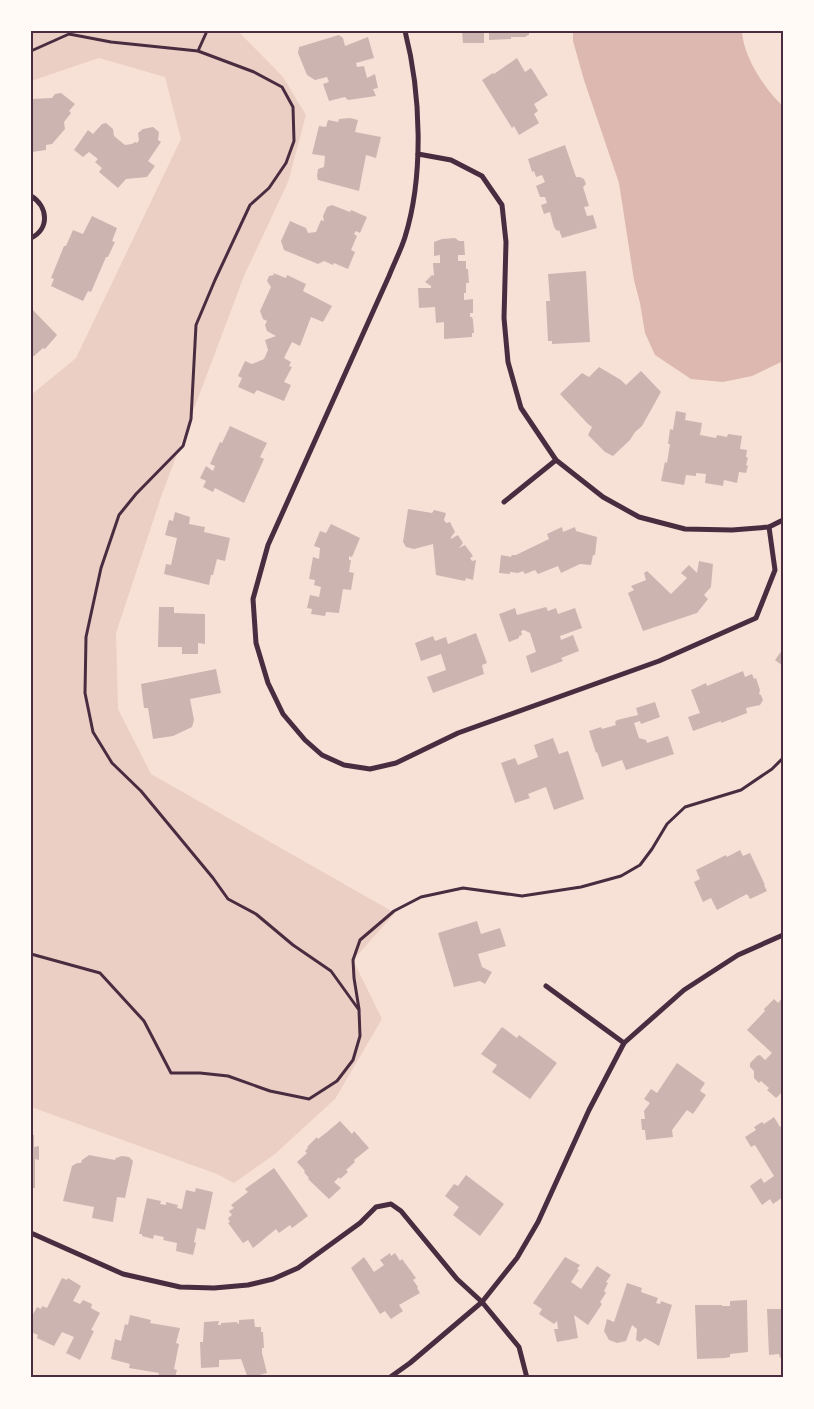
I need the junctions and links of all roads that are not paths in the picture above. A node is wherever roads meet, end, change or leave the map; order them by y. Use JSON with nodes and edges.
{"nodes":[{"id":1,"x":405,"y":31,"type":"edge"},
{"id":2,"x":418,"y":154,"type":"junction"},
{"id":3,"x":31,"y":196,"type":"edge"},
{"id":4,"x":31,"y":238,"type":"edge"},
{"id":5,"x":556,"y":460,"type":"junction"},
{"id":6,"x":504,"y":502,"type":"dead end"},
{"id":7,"x":783,"y":520,"type":"edge"},
{"id":8,"x":769,"y":527,"type":"junction"},
{"id":9,"x":783,"y":935,"type":"edge"},
{"id":10,"x":546,"y":986,"type":"dead end"},
{"id":11,"x":624,"y":1043,"type":"junction"},
{"id":12,"x":31,"y":1233,"type":"edge"},
{"id":13,"x":482,"y":1302,"type":"junction"},
{"id":14,"x":389,"y":1378,"type":"edge"},
{"id":15,"x":527,"y":1378,"type":"edge"},
{"id":16,"x":536,"y":1378,"type":"edge"},
{"id":17,"x":575,"y":1378,"type":"edge"}],
"edges":[{"from":1,"to":2,"type":"street"},
{"from":2,"to":5,"type":"street"},
{"from":2,"to":8,"type":"street"},
{"from":3,"to":4,"type":"street"},
{"from":5,"to":6,"type":"street"},
{"from":5,"to":8,"type":"street"},
{"from":7,"to":8,"type":"street"},
{"from":9,"to":11,"type":"street"},
{"from":10,"to":11,"type":"street"},
{"from":11,"to":13,"type":"street"},
{"from":12,"to":13,"type":"street"},
{"from":13,"to":14,"type":"street"},
{"from":13,"to":15,"type":"street"},
{"from":16,"to":17,"type":"street"}]}
